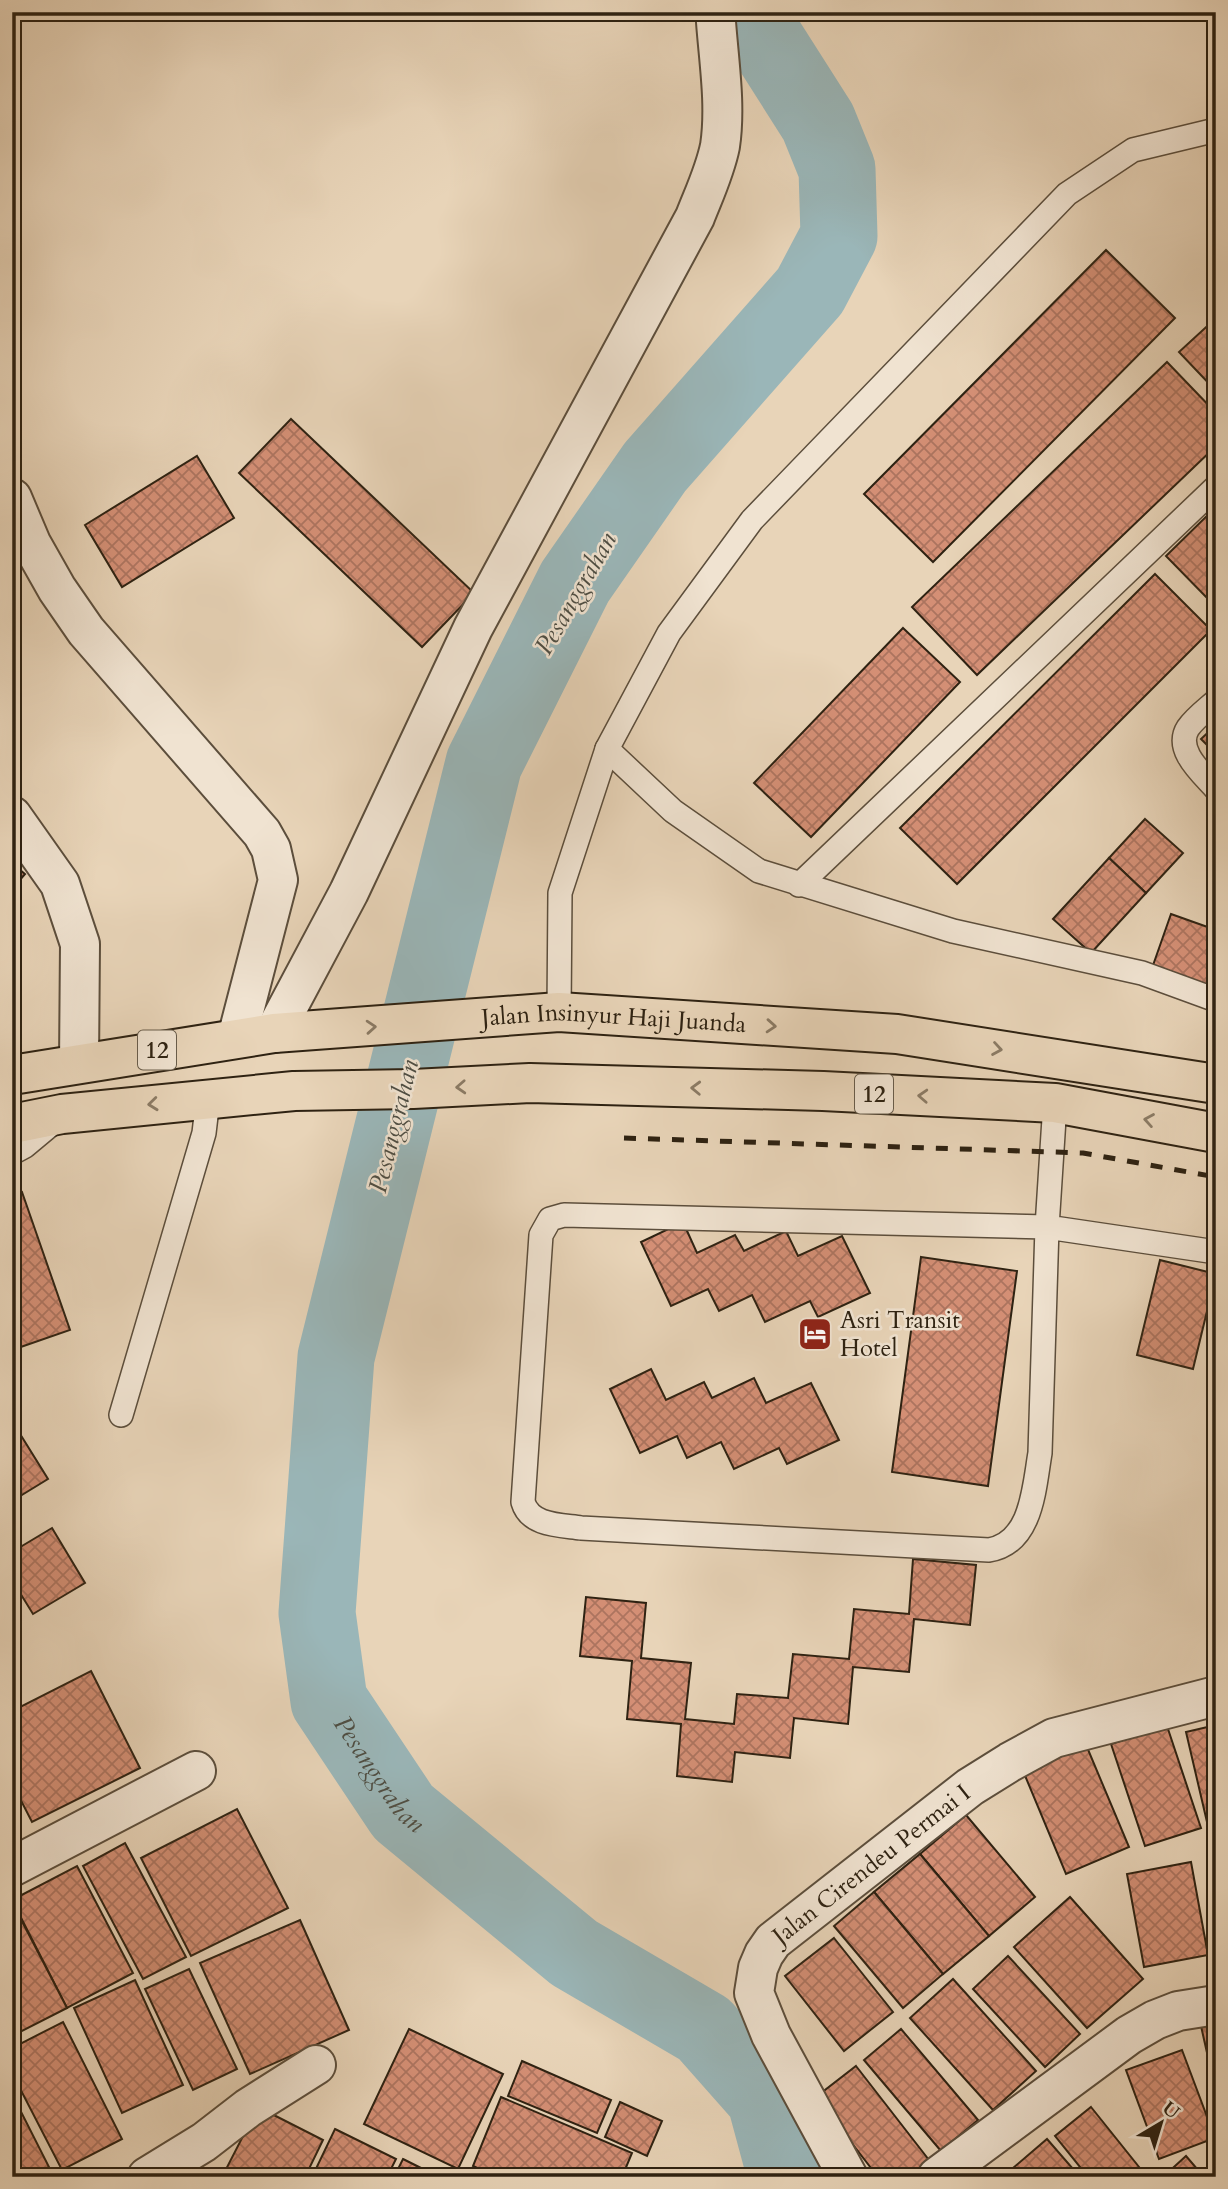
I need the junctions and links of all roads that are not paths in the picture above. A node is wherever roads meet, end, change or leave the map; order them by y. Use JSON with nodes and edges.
{"nodes":[{"id":1,"x":716,"y":22,"type":"dead end"},
{"id":2,"x":1216,"y":130,"type":"edge"},
{"id":3,"x":1216,"y":488,"type":"edge"},
{"id":4,"x":12,"y":498,"type":"edge"},
{"id":5,"x":1216,"y":701,"type":"edge"},
{"id":6,"x":607,"y":749,"type":"junction"},
{"id":7,"x":1216,"y":789,"type":"edge"},
{"id":8,"x":12,"y":816,"type":"edge"},
{"id":9,"x":12,"y":844,"type":"edge"},
{"id":10,"x":799,"y":885,"type":"junction"},
{"id":11,"x":70,"y":908,"type":"junction"},
{"id":12,"x":1216,"y":1000,"type":"edge"},
{"id":13,"x":545,"y":1014,"type":"junction"},
{"id":14,"x":289,"y":1032,"type":"junction"},
{"id":15,"x":236,"y":1038,"type":"junction"},
{"id":16,"x":79,"y":1063,"type":"junction"},
{"id":17,"x":12,"y":1075,"type":"edge"},
{"id":18,"x":1216,"y":1083,"type":"edge"},
{"id":19,"x":208,"y":1099,"type":"junction"},
{"id":20,"x":1055,"y":1103,"type":"junction"},
{"id":21,"x":62,"y":1114,"type":"junction"},
{"id":22,"x":12,"y":1124,"type":"edge"},
{"id":23,"x":1216,"y":1133,"type":"edge"},
{"id":24,"x":12,"y":1153,"type":"edge"},
{"id":25,"x":1048,"y":1227,"type":"junction"},
{"id":26,"x":1216,"y":1252,"type":"edge"},
{"id":27,"x":121,"y":1415,"type":"dead end"},
{"id":28,"x":1216,"y":1696,"type":"edge"},
{"id":29,"x":196,"y":1771,"type":"dead end"},
{"id":30,"x":12,"y":1867,"type":"edge"},
{"id":31,"x":1216,"y":2005,"type":"edge"},
{"id":32,"x":316,"y":2065,"type":"dead end"},
{"id":33,"x":147,"y":2177,"type":"edge"},
{"id":34,"x":848,"y":2177,"type":"edge"},
{"id":35,"x":937,"y":2177,"type":"edge"}],
"edges":[{"from":1,"to":14,"type":"street"},
{"from":2,"to":6,"type":"lane"},
{"from":3,"to":10,"type":"lane"},
{"from":4,"to":15,"type":"street"},
{"from":5,"to":7,"type":"lane"},
{"from":6,"to":10,"type":"lane"},
{"from":6,"to":13,"type":"lane"},
{"from":8,"to":11,"type":"street"},
{"from":9,"to":11,"type":"street"},
{"from":10,"to":12,"type":"lane"},
{"from":11,"to":16,"type":"street"},
{"from":14,"to":13,"type":"highway","name":"Jalan Insinyur Haji Juanda","number":"12","one_way":true},
{"from":13,"to":18,"type":"highway","name":"Jalan Insinyur Haji Juanda","number":"12","one_way":true},
{"from":14,"to":15,"type":"highway","name":"Jalan Insinyur Haji Juanda","number":"12"},
{"from":15,"to":16,"type":"highway","name":"Jalan Insinyur Haji Juanda","number":"12"},
{"from":16,"to":17,"type":"highway","name":"Jalan Insinyur Haji Juanda","number":"12"},
{"from":20,"to":19,"type":"highway","number":"12","one_way":true},
{"from":19,"to":21,"type":"highway","number":"12","one_way":true},
{"from":19,"to":27,"type":"lane"},
{"from":23,"to":20,"type":"highway","number":"12","one_way":true},
{"from":20,"to":25,"type":"lane"},
{"from":21,"to":22,"type":"highway","number":"12"},
{"from":21,"to":24,"type":"lane"},
{"from":25,"to":25,"type":"lane"},
{"from":25,"to":26,"type":"lane"},
{"from":28,"to":34,"type":"street","name":"Jalan Cirendeu Permai I"},
{"from":29,"to":30,"type":"street"},
{"from":31,"to":35,"type":"street"},
{"from":32,"to":33,"type":"street"}]}
